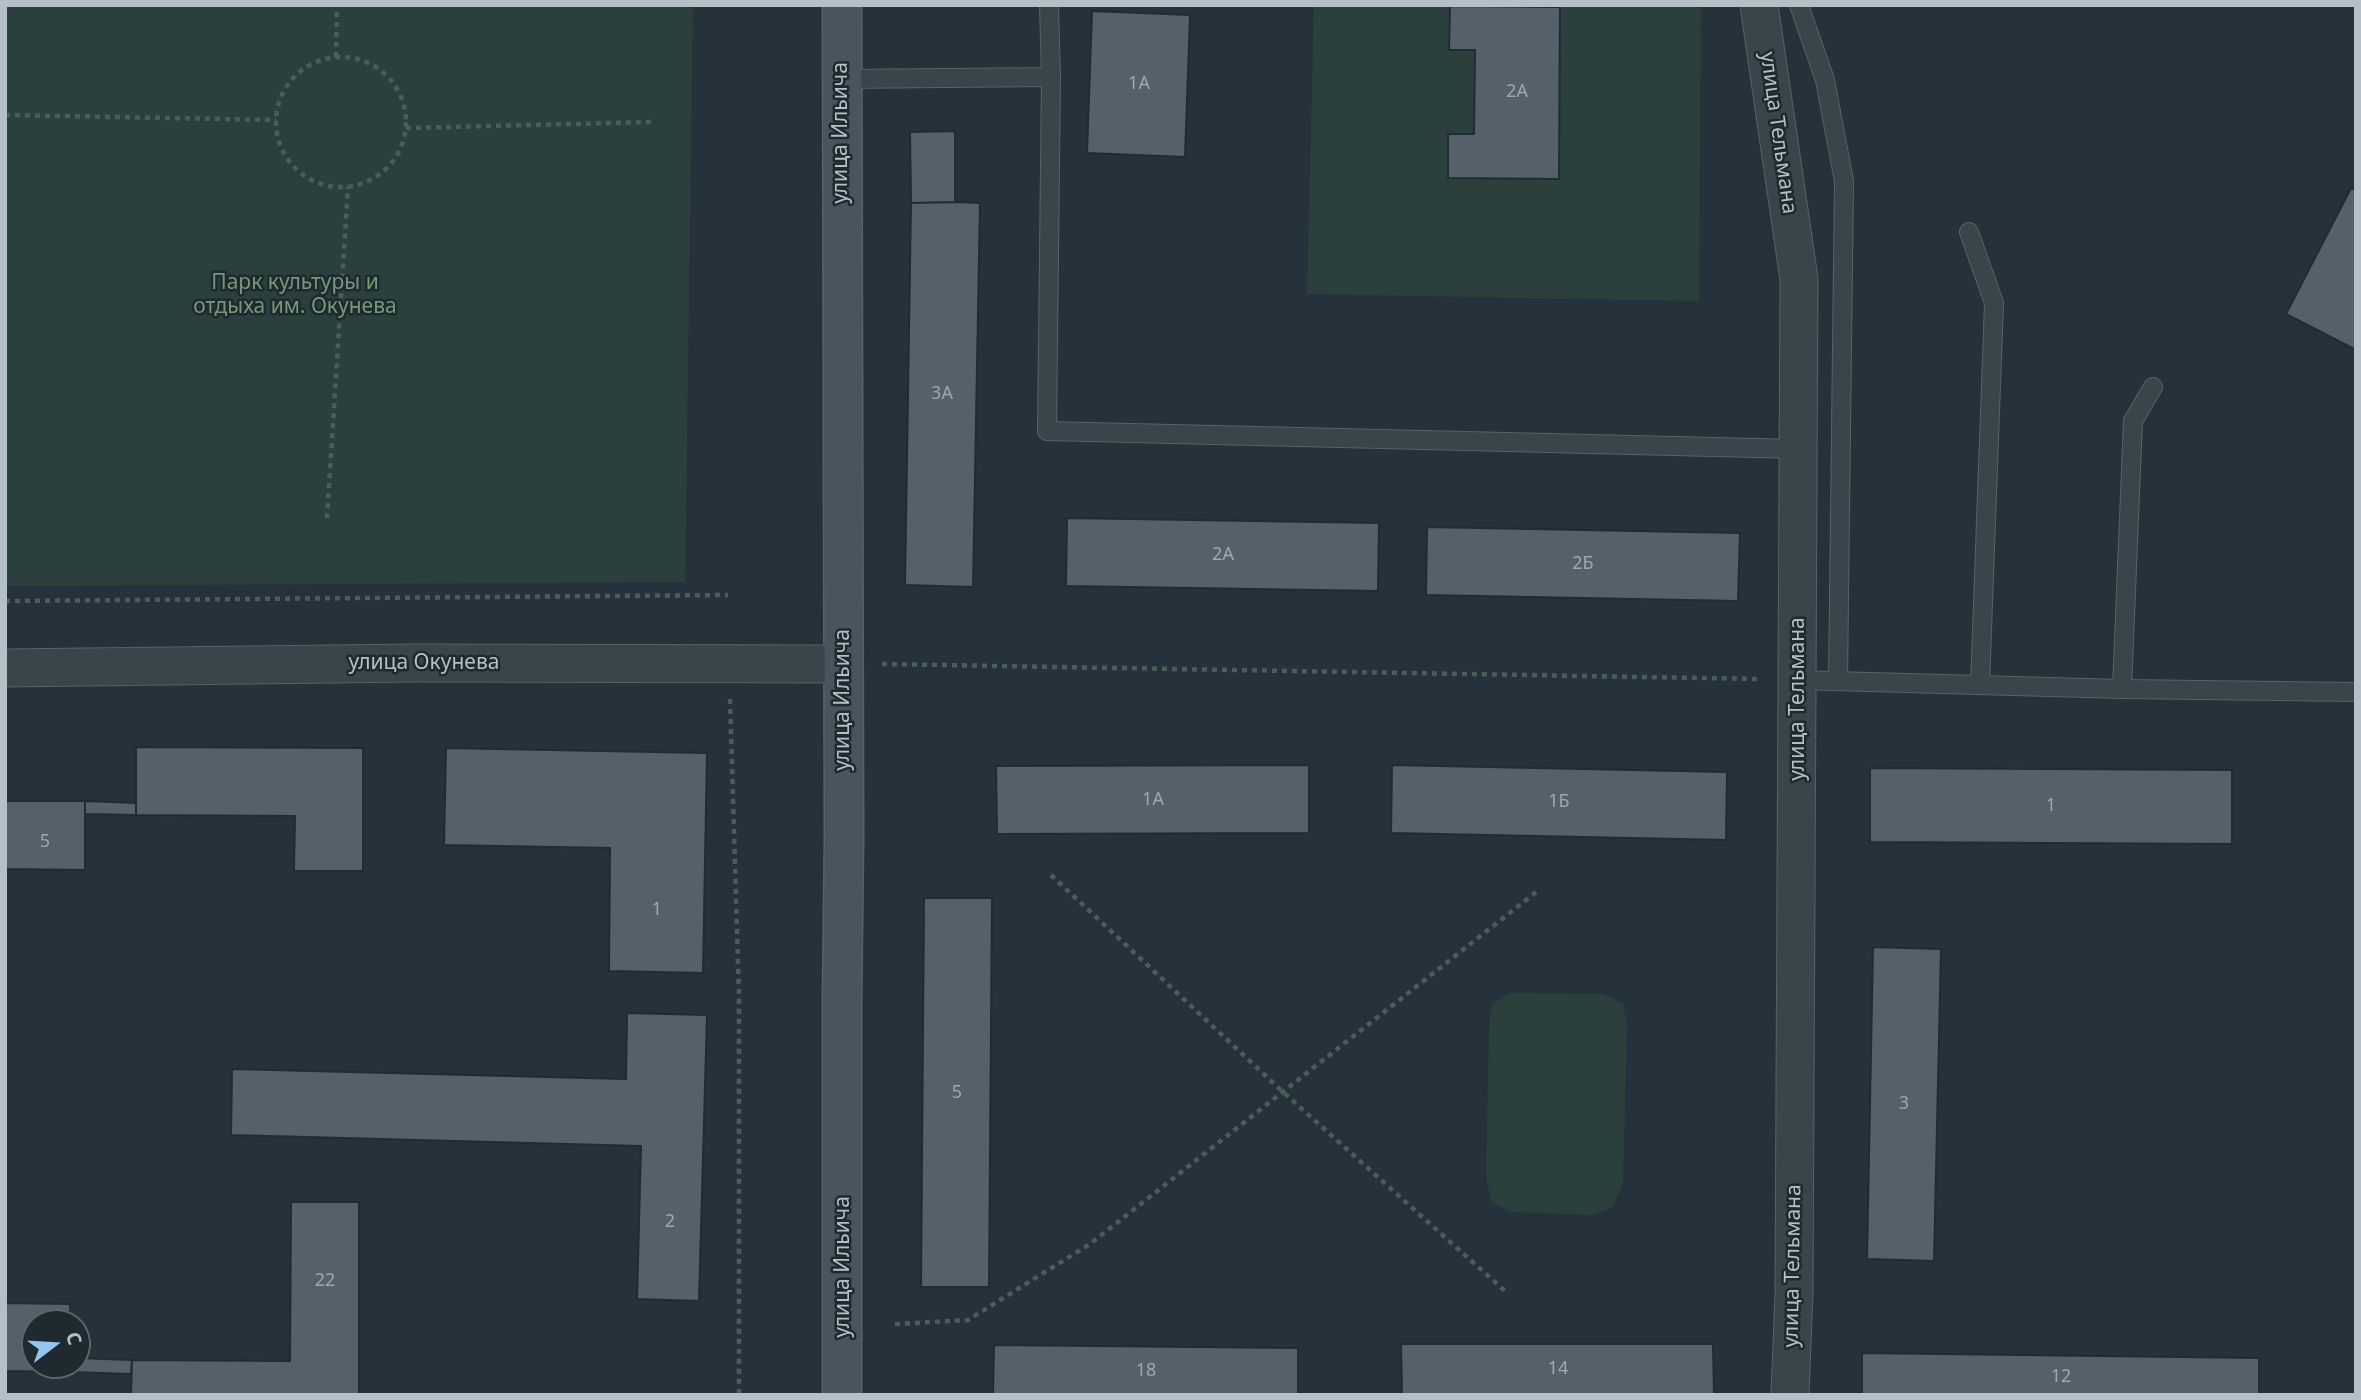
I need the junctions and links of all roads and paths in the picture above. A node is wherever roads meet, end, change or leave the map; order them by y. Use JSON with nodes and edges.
{"nodes":[{"id":1,"x":337,"y":5,"type":"edge"},
{"id":2,"x":842,"y":5,"type":"edge"},
{"id":3,"x":1049,"y":5,"type":"edge"},
{"id":4,"x":1759,"y":5,"type":"edge"},
{"id":5,"x":1799,"y":5,"type":"edge"},
{"id":6,"x":336,"y":57,"type":"junction"},
{"id":7,"x":1051,"y":77,"type":"junction"},
{"id":8,"x":841,"y":79,"type":"junction"},
{"id":9,"x":5,"y":115,"type":"edge"},
{"id":10,"x":276,"y":120,"type":"junction"},
{"id":11,"x":654,"y":122,"type":"dead end"},
{"id":12,"x":405,"y":128,"type":"junction"},
{"id":13,"x":348,"y":187,"type":"junction"},
{"id":14,"x":1969,"y":232,"type":"dead end"},
{"id":15,"x":2153,"y":387,"type":"dead end"},
{"id":16,"x":1799,"y":449,"type":"junction"},
{"id":17,"x":327,"y":518,"type":"dead end"},
{"id":18,"x":728,"y":595,"type":"dead end"},
{"id":19,"x":5,"y":601,"type":"edge"},
{"id":20,"x":729,"y":664,"type":"junction"},
{"id":21,"x":843,"y":664,"type":"junction"},
{"id":22,"x":5,"y":668,"type":"edge"},
{"id":23,"x":1798,"y":680,"type":"junction"},
{"id":24,"x":1838,"y":681,"type":"junction"},
{"id":25,"x":1980,"y":685,"type":"junction"},
{"id":26,"x":2122,"y":689,"type":"junction"},
{"id":27,"x":2356,"y":692,"type":"edge"},
{"id":28,"x":1051,"y":875,"type":"dead end"},
{"id":29,"x":1540,"y":889,"type":"dead end"},
{"id":30,"x":1283,"y":1092,"type":"junction"},
{"id":31,"x":1505,"y":1291,"type":"dead end"},
{"id":32,"x":895,"y":1324,"type":"dead end"},
{"id":33,"x":739,"y":1395,"type":"edge"},
{"id":34,"x":842,"y":1395,"type":"edge"},
{"id":35,"x":1790,"y":1395,"type":"edge"}],
"edges":[{"from":1,"to":6,"type":"path"},
{"from":2,"to":8,"type":"street","name":"улица Ильича"},
{"from":3,"to":7,"type":"lane"},
{"from":4,"to":16,"type":"street","name":"улица Тельмана"},
{"from":5,"to":24,"type":"lane"},
{"from":6,"to":10,"type":"path"},
{"from":6,"to":12,"type":"path"},
{"from":7,"to":8,"type":"lane"},
{"from":7,"to":16,"type":"lane"},
{"from":8,"to":21,"type":"street","name":"улица Ильича"},
{"from":9,"to":10,"type":"path"},
{"from":10,"to":13,"type":"path"},
{"from":11,"to":12,"type":"path"},
{"from":12,"to":13,"type":"path"},
{"from":13,"to":17,"type":"path"},
{"from":14,"to":25,"type":"lane"},
{"from":15,"to":26,"type":"lane"},
{"from":16,"to":23,"type":"street","name":"улица Тельмана"},
{"from":18,"to":19,"type":"path"},
{"from":20,"to":21,"type":"street","name":"улица Окунева"},
{"from":20,"to":22,"type":"street","name":"улица Окунева"},
{"from":20,"to":33,"type":"path"},
{"from":21,"to":23,"type":"path"},
{"from":21,"to":34,"type":"street","name":"улица Ильича"},
{"from":23,"to":24,"type":"lane"},
{"from":23,"to":35,"type":"street","name":"улица Тельмана"},
{"from":24,"to":25,"type":"lane"},
{"from":25,"to":26,"type":"lane"},
{"from":26,"to":27,"type":"lane"},
{"from":28,"to":30,"type":"path"},
{"from":29,"to":30,"type":"path"},
{"from":30,"to":31,"type":"path"},
{"from":30,"to":32,"type":"path"}]}
